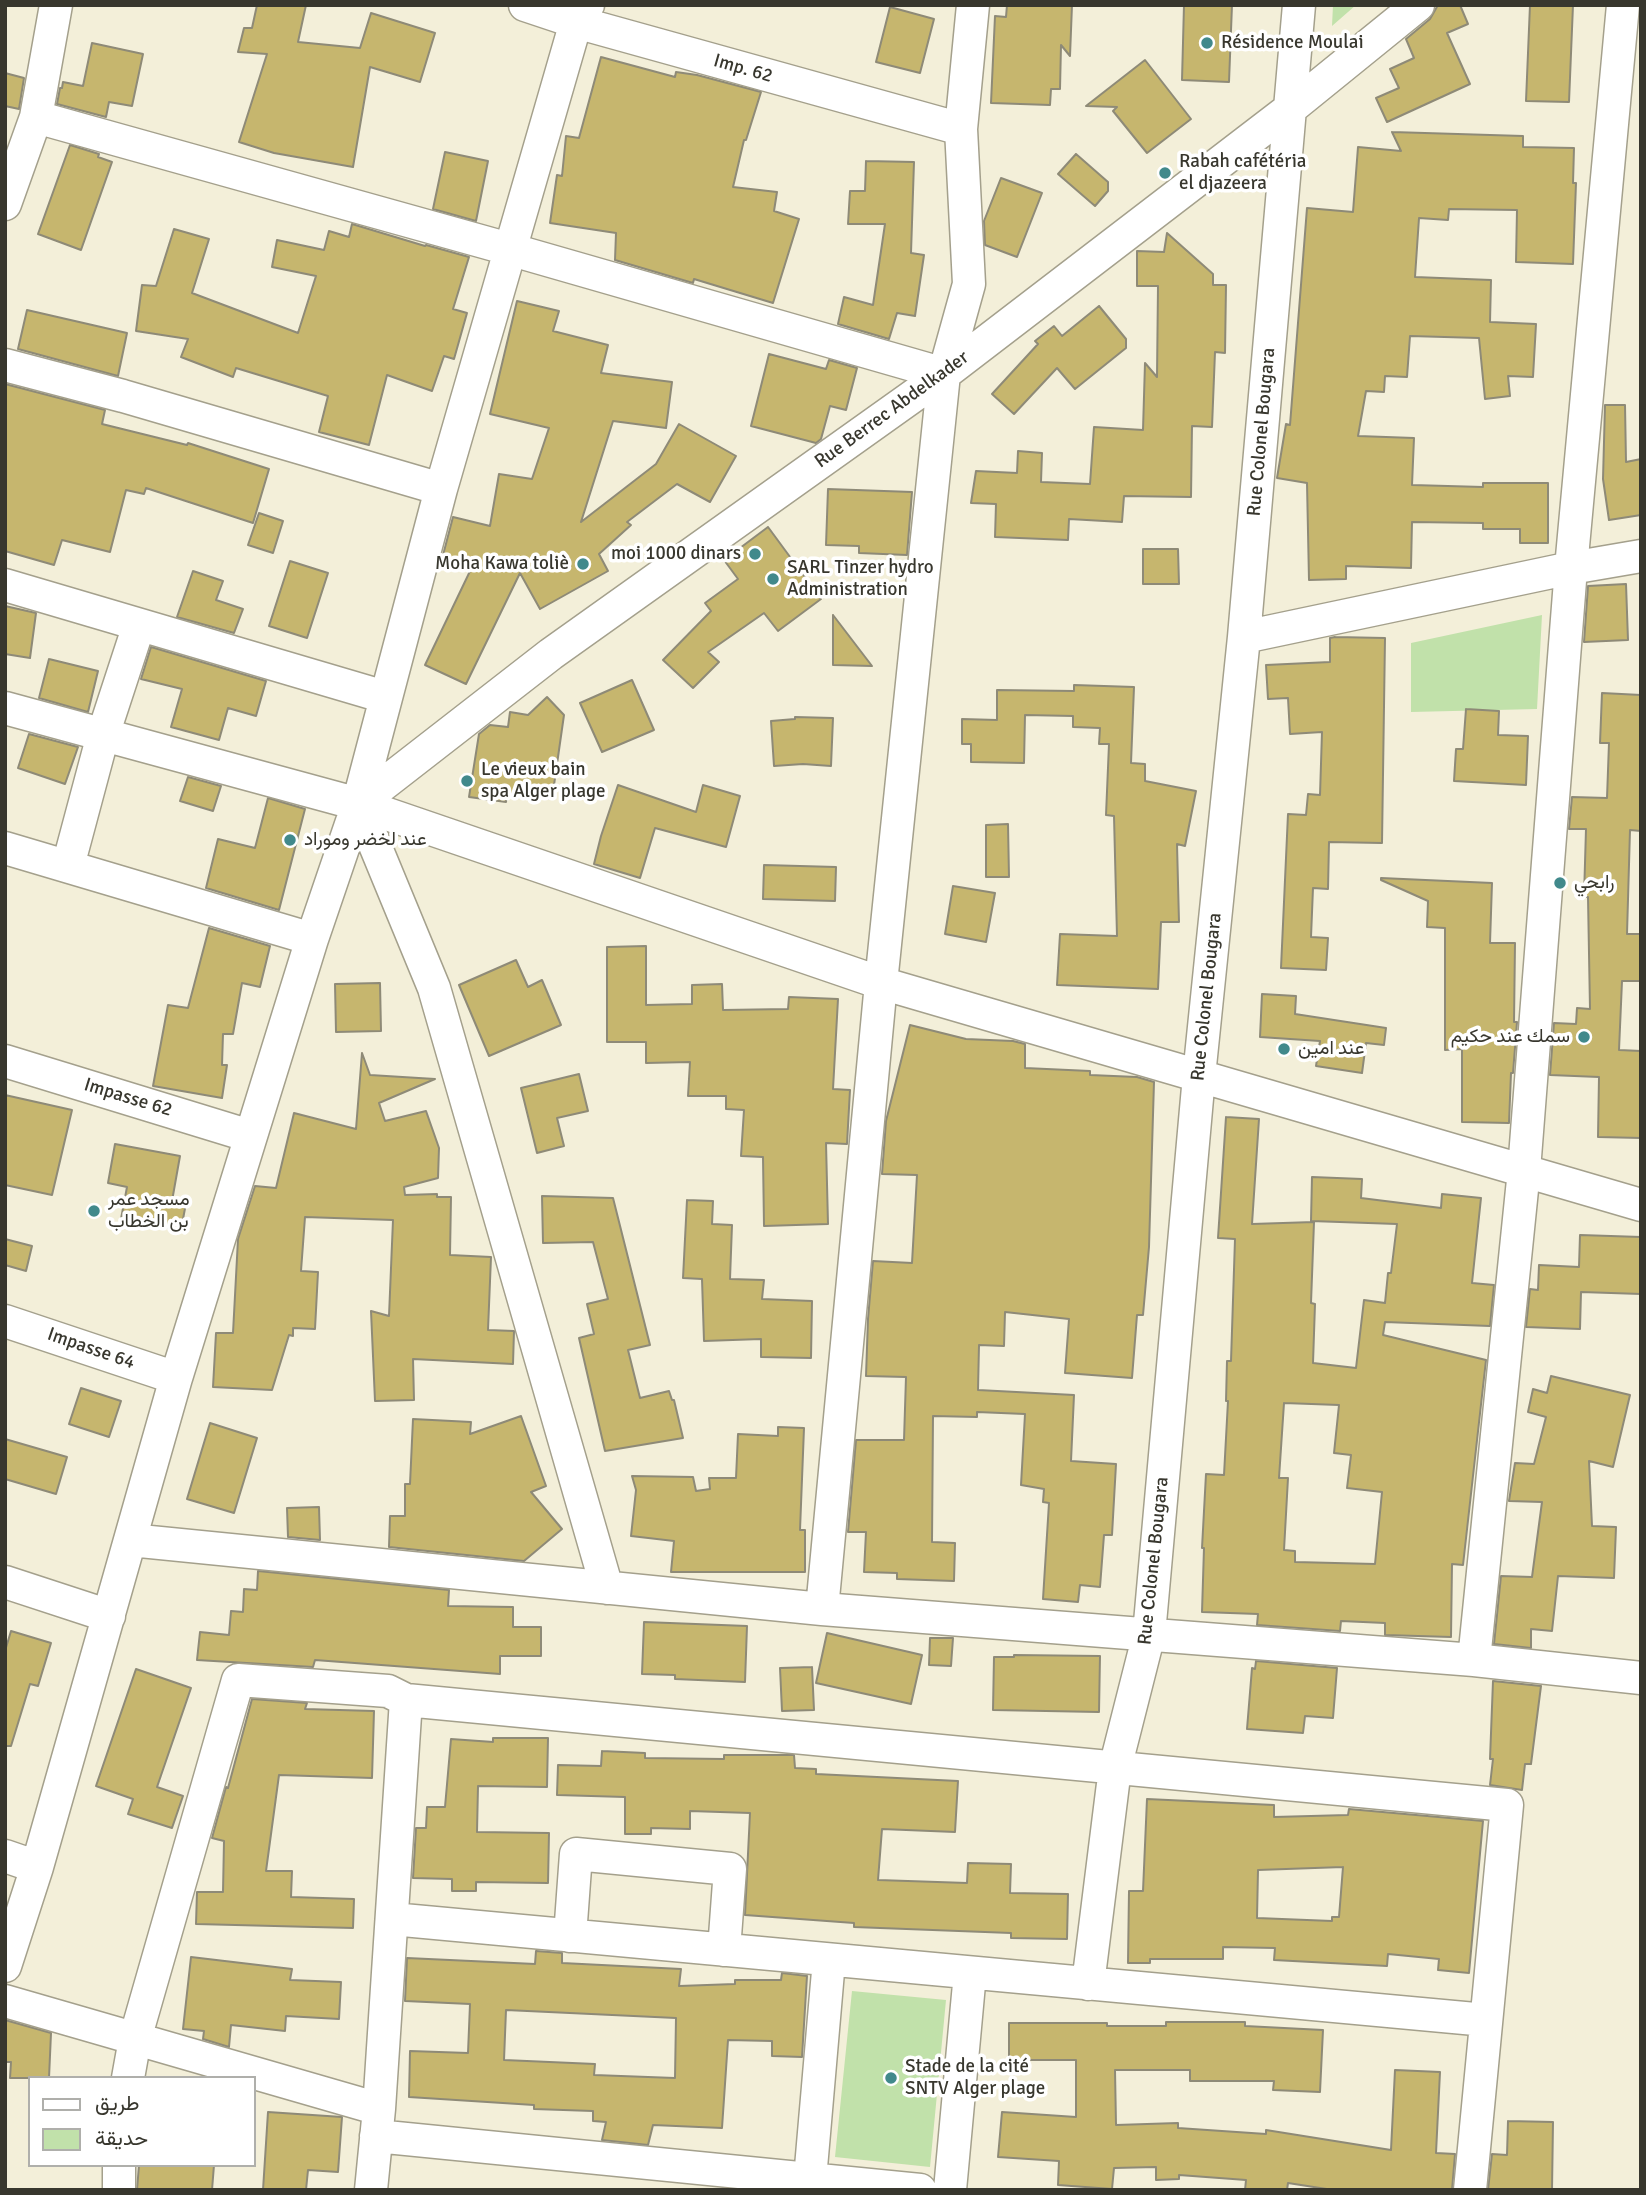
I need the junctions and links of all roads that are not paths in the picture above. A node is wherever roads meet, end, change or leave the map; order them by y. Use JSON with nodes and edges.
{"nodes":[{"id":1,"x":56,"y":5,"type":"edge"},
{"id":2,"x":525,"y":5,"type":"edge"},
{"id":3,"x":973,"y":5,"type":"edge"},
{"id":4,"x":1300,"y":5,"type":"edge"},
{"id":5,"x":1418,"y":5,"type":"edge"},
{"id":6,"x":1623,"y":5,"type":"edge"},
{"id":7,"x":582,"y":14,"type":"edge"},
{"id":8,"x":1291,"y":108,"type":"junction"},
{"id":9,"x":36,"y":117,"type":"junction"},
{"id":10,"x":961,"y":130,"type":"junction"},
{"id":11,"x":5,"y":204,"type":"edge"},
{"id":12,"x":509,"y":249,"type":"junction"},
{"id":13,"x":5,"y":365,"type":"edge"},
{"id":14,"x":944,"y":374,"type":"junction"},
{"id":15,"x":440,"y":489,"type":"junction"},
{"id":16,"x":1641,"y":556,"type":"edge"},
{"id":17,"x":1571,"y":568,"type":"junction"},
{"id":18,"x":5,"y":585,"type":"edge"},
{"id":19,"x":139,"y":625,"type":"junction"},
{"id":20,"x":1244,"y":636,"type":"junction"},
{"id":21,"x":385,"y":697,"type":"junction"},
{"id":22,"x":5,"y":708,"type":"edge"},
{"id":23,"x":103,"y":735,"type":"junction"},
{"id":24,"x":358,"y":804,"type":"junction"},
{"id":25,"x":5,"y":848,"type":"edge"},
{"id":26,"x":68,"y":866,"type":"junction"},
{"id":27,"x":312,"y":939,"type":"junction"},
{"id":28,"x":881,"y":983,"type":"junction"},
{"id":29,"x":5,"y":1061,"type":"edge"},
{"id":30,"x":1199,"y":1076,"type":"junction"},
{"id":31,"x":250,"y":1136,"type":"junction"},
{"id":32,"x":1524,"y":1170,"type":"junction"},
{"id":33,"x":1641,"y":1205,"type":"edge"},
{"id":34,"x":5,"y":1321,"type":"edge"},
{"id":35,"x":176,"y":1378,"type":"junction"},
{"id":36,"x":130,"y":1540,"type":"junction"},
{"id":37,"x":5,"y":1582,"type":"edge"},
{"id":38,"x":607,"y":1588,"type":"junction"},
{"id":39,"x":822,"y":1609,"type":"junction"},
{"id":40,"x":109,"y":1616,"type":"junction"},
{"id":41,"x":1149,"y":1634,"type":"junction"},
{"id":42,"x":1474,"y":1660,"type":"junction"},
{"id":43,"x":1641,"y":1678,"type":"edge"},
{"id":44,"x":406,"y":1700,"type":"junction"},
{"id":45,"x":1115,"y":1768,"type":"junction"},
{"id":46,"x":5,"y":1856,"type":"edge"},
{"id":47,"x":37,"y":1867,"type":"junction"},
{"id":48,"x":392,"y":1919,"type":"junction"},
{"id":49,"x":570,"y":1936,"type":"junction"},
{"id":50,"x":724,"y":1950,"type":"junction"},
{"id":51,"x":829,"y":1960,"type":"junction"},
{"id":52,"x":5,"y":1966,"type":"edge"},
{"id":53,"x":970,"y":1973,"type":"junction"},
{"id":54,"x":1088,"y":1984,"type":"junction"},
{"id":55,"x":5,"y":2001,"type":"edge"},
{"id":56,"x":1486,"y":2020,"type":"junction"},
{"id":57,"x":135,"y":2039,"type":"junction"},
{"id":58,"x":128,"y":2076,"type":"edge"},
{"id":59,"x":243,"y":2076,"type":"edge"},
{"id":60,"x":256,"y":2080,"type":"edge"},
{"id":61,"x":378,"y":2122,"type":"junction"},
{"id":62,"x":120,"y":2167,"type":"edge"},
{"id":63,"x":810,"y":2179,"type":"junction"},
{"id":64,"x":119,"y":2190,"type":"edge"},
{"id":65,"x":371,"y":2190,"type":"edge"},
{"id":66,"x":920,"y":2190,"type":"edge"},
{"id":67,"x":950,"y":2190,"type":"edge"},
{"id":68,"x":1469,"y":2190,"type":"edge"}],
"edges":[{"from":1,"to":9,"type":"street"},
{"from":2,"to":7,"type":"street","name":"Imp. 62"},
{"from":3,"to":10,"type":"street"},
{"from":4,"to":8,"type":"street","name":"Rue Colonel Bougara"},
{"from":5,"to":8,"type":"street","name":"Rue Berrec Abdelkader"},
{"from":6,"to":17,"type":"street"},
{"from":7,"to":10,"type":"street","name":"Imp. 62"},
{"from":7,"to":12,"type":"street"},
{"from":8,"to":14,"type":"street","name":"Rue Berrec Abdelkader"},
{"from":8,"to":20,"type":"street","name":"Rue Colonel Bougara"},
{"from":9,"to":11,"type":"street"},
{"from":9,"to":12,"type":"street"},
{"from":10,"to":14,"type":"street"},
{"from":12,"to":14,"type":"street"},
{"from":12,"to":15,"type":"street"},
{"from":13,"to":15,"type":"street"},
{"from":14,"to":24,"type":"street","name":"Rue Berrec Abdelkader"},
{"from":14,"to":28,"type":"street"},
{"from":15,"to":21,"type":"street"},
{"from":16,"to":17,"type":"street"},
{"from":17,"to":20,"type":"street"},
{"from":17,"to":32,"type":"street"},
{"from":18,"to":19,"type":"street"},
{"from":19,"to":21,"type":"street"},
{"from":19,"to":23,"type":"street"},
{"from":20,"to":30,"type":"street","name":"Rue Colonel Bougara"},
{"from":21,"to":24,"type":"street"},
{"from":22,"to":23,"type":"street"},
{"from":23,"to":24,"type":"street"},
{"from":23,"to":26,"type":"street"},
{"from":24,"to":27,"type":"street"},
{"from":24,"to":28,"type":"street"},
{"from":24,"to":38,"type":"street"},
{"from":25,"to":26,"type":"street"},
{"from":26,"to":27,"type":"street"},
{"from":27,"to":31,"type":"street"},
{"from":28,"to":30,"type":"street"},
{"from":28,"to":39,"type":"street"},
{"from":29,"to":31,"type":"street","name":"Impasse 62"},
{"from":30,"to":32,"type":"street"},
{"from":30,"to":41,"type":"street","name":"Rue Colonel Bougara"},
{"from":31,"to":35,"type":"street"},
{"from":32,"to":33,"type":"street"},
{"from":32,"to":42,"type":"street"},
{"from":34,"to":35,"type":"street","name":"Impasse 64"},
{"from":35,"to":36,"type":"street"},
{"from":36,"to":38,"type":"street"},
{"from":36,"to":40,"type":"street"},
{"from":37,"to":40,"type":"street"},
{"from":38,"to":39,"type":"street"},
{"from":39,"to":41,"type":"street"},
{"from":40,"to":47,"type":"street"},
{"from":41,"to":42,"type":"street"},
{"from":41,"to":45,"type":"street","name":"Rue Colonel Bougara"},
{"from":42,"to":43,"type":"street"},
{"from":44,"to":45,"type":"street"},
{"from":44,"to":48,"type":"street"},
{"from":44,"to":57,"type":"street"},
{"from":45,"to":54,"type":"street","name":"Rue Colonel Bougara"},
{"from":45,"to":56,"type":"street"},
{"from":46,"to":47,"type":"street"},
{"from":47,"to":52,"type":"street"},
{"from":48,"to":49,"type":"street"},
{"from":48,"to":61,"type":"street"},
{"from":49,"to":50,"type":"street"},
{"from":49,"to":50,"type":"street"},
{"from":50,"to":51,"type":"street"},
{"from":51,"to":53,"type":"street"},
{"from":51,"to":63,"type":"street"},
{"from":53,"to":54,"type":"street"},
{"from":53,"to":67,"type":"street"},
{"from":54,"to":56,"type":"street"},
{"from":55,"to":57,"type":"street"},
{"from":56,"to":68,"type":"street"},
{"from":57,"to":58,"type":"street"},
{"from":57,"to":59,"type":"street"},
{"from":60,"to":61,"type":"street"},
{"from":61,"to":63,"type":"street"},
{"from":61,"to":65,"type":"street"},
{"from":62,"to":64,"type":"street"},
{"from":63,"to":66,"type":"street"}]}
